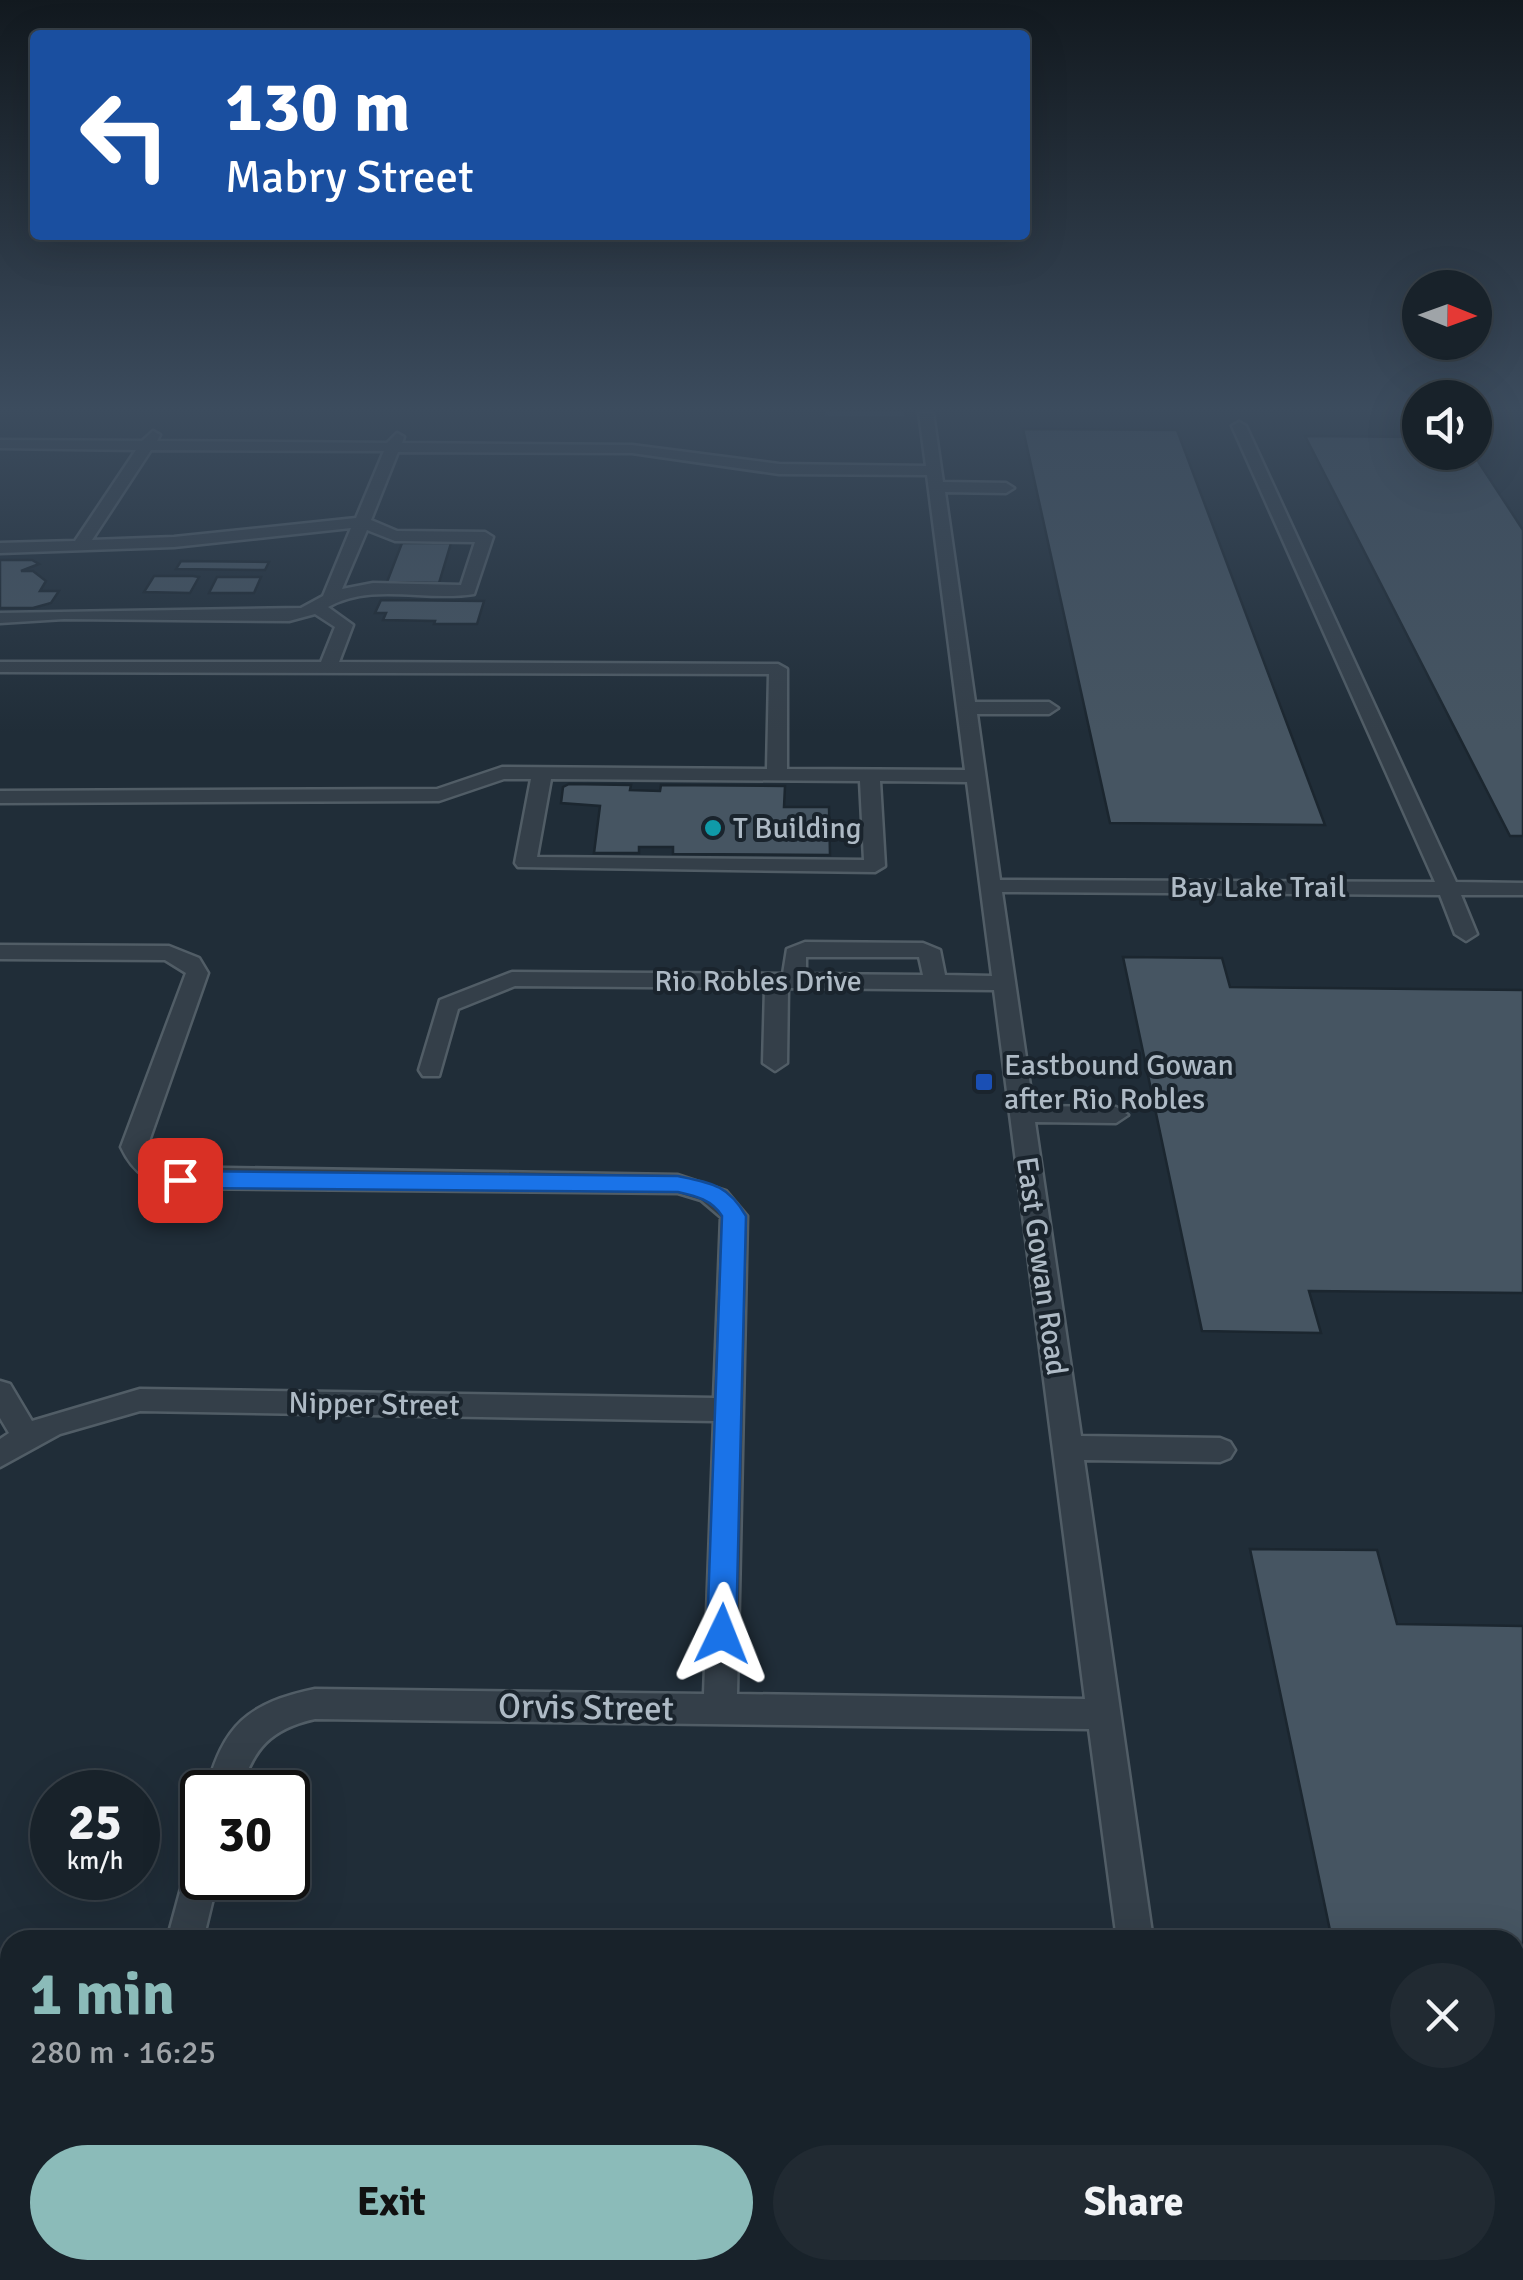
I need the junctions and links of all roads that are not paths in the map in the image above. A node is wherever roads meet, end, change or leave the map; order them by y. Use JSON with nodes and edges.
{"nodes":[{"id":1,"x":97,"y":519,"type":"edge"},
{"id":2,"x":941,"y":519,"type":"edge"},
{"id":3,"x":1281,"y":519,"type":"edge"},
{"id":4,"x":362,"y":522,"type":"junction"},
{"id":5,"x":79,"y":547,"type":"junction"},
{"id":6,"x":0,"y":548,"type":"edge"},
{"id":7,"x":324,"y":602,"type":"junction"},
{"id":8,"x":0,"y":618,"type":"edge"},
{"id":9,"x":0,"y":667,"type":"edge"},
{"id":10,"x":328,"y":669,"type":"junction"},
{"id":11,"x":968,"y":708,"type":"junction"},
{"id":12,"x":1048,"y":708,"type":"dead end"},
{"id":13,"x":542,"y":773,"type":"junction"},
{"id":14,"x":777,"y":775,"type":"junction"},
{"id":15,"x":870,"y":775,"type":"junction"},
{"id":16,"x":978,"y":776,"type":"junction"},
{"id":17,"x":0,"y":798,"type":"edge"},
{"id":18,"x":994,"y":886,"type":"junction"},
{"id":19,"x":1449,"y":888,"type":"junction"},
{"id":20,"x":1523,"y":888,"type":"edge"},
{"id":21,"x":1466,"y":934,"type":"dead end"},
{"id":22,"x":0,"y":952,"type":"edge"},
{"id":23,"x":785,"y":981,"type":"junction"},
{"id":24,"x":936,"y":982,"type":"junction"},
{"id":25,"x":1004,"y":983,"type":"junction"},
{"id":26,"x":775,"y":1063,"type":"dead end"},
{"id":27,"x":432,"y":1070,"type":"dead end"},
{"id":28,"x":1022,"y":1114,"type":"junction"},
{"id":29,"x":1116,"y":1115,"type":"dead end"},
{"id":30,"x":0,"y":1392,"type":"edge"},
{"id":31,"x":728,"y":1410,"type":"junction"},
{"id":32,"x":25,"y":1435,"type":"junction"},
{"id":33,"x":1067,"y":1448,"type":"junction"},
{"id":34,"x":1220,"y":1450,"type":"dead end"},
{"id":35,"x":0,"y":1455,"type":"edge"},
{"id":36,"x":720,"y":1708,"type":"junction"},
{"id":37,"x":1103,"y":1714,"type":"junction"},
{"id":38,"x":228,"y":1770,"type":"edge"},
{"id":39,"x":194,"y":1900,"type":"edge"},
{"id":40,"x":187,"y":1930,"type":"edge"},
{"id":41,"x":1133,"y":1930,"type":"edge"}],
"edges":[{"from":1,"to":5,"type":"street"},
{"from":2,"to":11,"type":"street","name":"East Gowan Road"},
{"from":3,"to":19,"type":"street"},
{"from":4,"to":5,"type":"street"},
{"from":4,"to":7,"type":"street"},
{"from":4,"to":7,"type":"street"},
{"from":5,"to":6,"type":"street"},
{"from":7,"to":8,"type":"street"},
{"from":7,"to":10,"type":"street"},
{"from":9,"to":10,"type":"street"},
{"from":10,"to":14,"type":"street"},
{"from":11,"to":12,"type":"street"},
{"from":11,"to":16,"type":"street","name":"East Gowan Road"},
{"from":13,"to":14,"type":"street"},
{"from":13,"to":15,"type":"street"},
{"from":13,"to":17,"type":"street"},
{"from":14,"to":15,"type":"street"},
{"from":15,"to":16,"type":"street"},
{"from":16,"to":18,"type":"street","name":"East Gowan Road"},
{"from":18,"to":19,"type":"street","name":"Bay Lake Trail"},
{"from":18,"to":25,"type":"street","name":"East Gowan Road"},
{"from":19,"to":20,"type":"street","name":"Bay Lake Trail"},
{"from":19,"to":21,"type":"street"},
{"from":22,"to":31,"type":"street"},
{"from":23,"to":24,"type":"street","name":"Rio Robles Drive"},
{"from":23,"to":24,"type":"street"},
{"from":23,"to":26,"type":"street"},
{"from":23,"to":27,"type":"street","name":"Rio Robles Drive"},
{"from":24,"to":25,"type":"street","name":"Rio Robles Drive"},
{"from":25,"to":28,"type":"street","name":"East Gowan Road"},
{"from":28,"to":29,"type":"street"},
{"from":28,"to":33,"type":"street","name":"East Gowan Road"},
{"from":30,"to":32,"type":"street"},
{"from":31,"to":32,"type":"street","name":"Nipper Street"},
{"from":31,"to":36,"type":"street"},
{"from":32,"to":35,"type":"street","name":"Nipper Street"},
{"from":33,"to":34,"type":"street"},
{"from":33,"to":37,"type":"street","name":"East Gowan Road"},
{"from":36,"to":37,"type":"street","name":"Orvis Street"},
{"from":36,"to":38,"type":"street","name":"Orvis Street"},
{"from":37,"to":41,"type":"street","name":"East Gowan Road"},
{"from":39,"to":40,"type":"street"}]}
